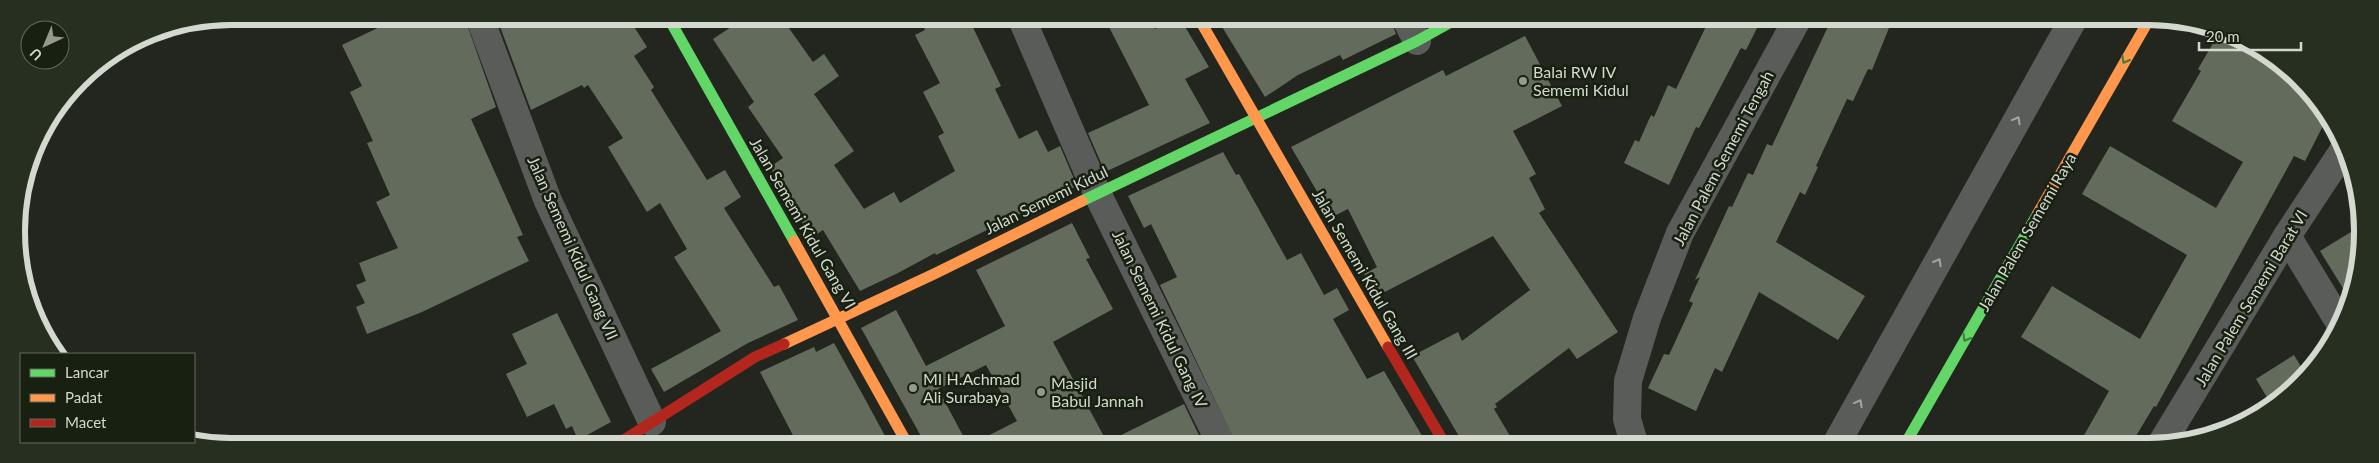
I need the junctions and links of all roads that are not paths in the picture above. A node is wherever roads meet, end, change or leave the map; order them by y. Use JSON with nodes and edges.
{"nodes":[{"id":1,"x":482,"y":25,"type":"edge"},
{"id":2,"x":672,"y":25,"type":"edge"},
{"id":3,"x":1024,"y":25,"type":"edge"},
{"id":4,"x":1203,"y":25,"type":"edge"},
{"id":5,"x":1409,"y":25,"type":"edge"},
{"id":6,"x":1446,"y":25,"type":"edge"},
{"id":7,"x":1794,"y":25,"type":"edge"},
{"id":8,"x":2070,"y":25,"type":"edge"},
{"id":9,"x":2146,"y":25,"type":"edge"},
{"id":10,"x":1417,"y":42,"type":"junction"},
{"id":11,"x":1256,"y":119,"type":"junction"},
{"id":12,"x":2340,"y":156,"type":"edge"},
{"id":13,"x":1097,"y":193,"type":"junction"},
{"id":14,"x":2287,"y":236,"type":"junction"},
{"id":15,"x":2336,"y":316,"type":"edge"},
{"id":16,"x":838,"y":317,"type":"junction"},
{"id":17,"x":652,"y":422,"type":"junction"},
{"id":18,"x":2171,"y":436,"type":"edge"},
{"id":19,"x":627,"y":438,"type":"edge"},
{"id":20,"x":904,"y":438,"type":"edge"},
{"id":21,"x":1218,"y":438,"type":"edge"},
{"id":22,"x":1441,"y":438,"type":"edge"},
{"id":23,"x":1633,"y":438,"type":"edge"},
{"id":24,"x":1839,"y":438,"type":"edge"},
{"id":25,"x":1909,"y":438,"type":"edge"}],
"edges":[{"from":1,"to":17,"type":"street","name":"Jalan Sememi Kidul Gang VII"},
{"from":2,"to":16,"type":"street","name":"Jalan Sememi Kidul Gang VI"},
{"from":3,"to":13,"type":"street","name":"Jalan Sememi Kidul Gang IV"},
{"from":4,"to":11,"type":"street","name":"Jalan Sememi Kidul Gang III"},
{"from":5,"to":10,"type":"street"},
{"from":6,"to":10,"type":"street","name":"Jalan Sememi Kidul"},
{"from":7,"to":23,"type":"street","name":"Jalan Palem Sememi Tengah"},
{"from":24,"to":8,"type":"street","one_way":true},
{"from":9,"to":25,"type":"street","name":"Jalan Palem Sememi Raya","one_way":true},
{"from":10,"to":11,"type":"street","name":"Jalan Sememi Kidul"},
{"from":11,"to":13,"type":"street","name":"Jalan Sememi Kidul"},
{"from":11,"to":22,"type":"street","name":"Jalan Sememi Kidul Gang III"},
{"from":12,"to":14,"type":"street","name":"Jalan Palem Sememi Barat VI"},
{"from":13,"to":16,"type":"street","name":"Jalan Sememi Kidul"},
{"from":13,"to":21,"type":"street","name":"Jalan Sememi Kidul Gang IV"},
{"from":14,"to":15,"type":"street"},
{"from":14,"to":18,"type":"street","name":"Jalan Palem Sememi Barat VI"},
{"from":16,"to":17,"type":"street","name":"Jalan Sememi Kidul"},
{"from":16,"to":20,"type":"street","name":"Jalan Sememi Kidul Gang VI"},
{"from":17,"to":19,"type":"street","name":"Jalan Sememi Kidul"}]}
